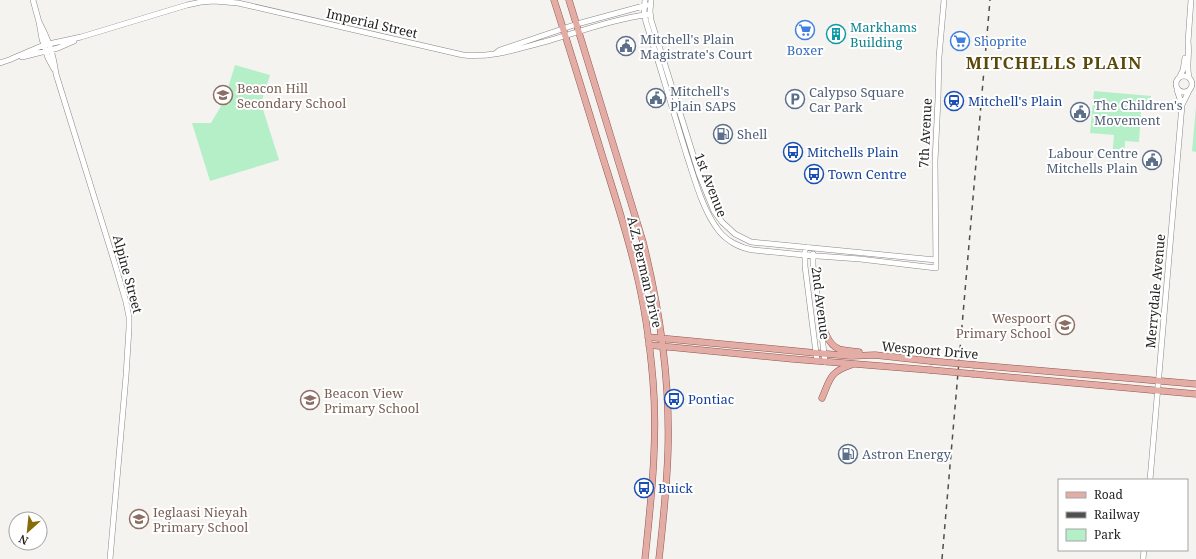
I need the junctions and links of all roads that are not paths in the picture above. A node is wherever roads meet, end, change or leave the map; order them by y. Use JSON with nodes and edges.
{"nodes":[{"id":1,"x":33,"y":0,"type":"edge"},
{"id":2,"x":554,"y":0,"type":"edge"},
{"id":3,"x":569,"y":0,"type":"edge"},
{"id":4,"x":944,"y":0,"type":"edge"},
{"id":5,"x":1191,"y":0,"type":"edge"},
{"id":6,"x":648,"y":3,"type":"edge"},
{"id":7,"x":647,"y":14,"type":"junction"},
{"id":8,"x":40,"y":22,"type":"junction"},
{"id":9,"x":577,"y":24,"type":"junction"},
{"id":10,"x":563,"y":28,"type":"junction"},
{"id":11,"x":579,"y":32,"type":"junction"},
{"id":12,"x":566,"y":36,"type":"junction"},
{"id":13,"x":81,"y":37,"type":"junction"},
{"id":14,"x":1188,"y":42,"type":"junction"},
{"id":15,"x":50,"y":44,"type":"junction"},
{"id":16,"x":44,"y":45,"type":"junction"},
{"id":17,"x":52,"y":49,"type":"junction"},
{"id":18,"x":46,"y":51,"type":"junction"},
{"id":19,"x":496,"y":54,"type":"junction"},
{"id":20,"x":11,"y":59,"type":"junction"},
{"id":21,"x":0,"y":63,"type":"edge"},
{"id":22,"x":56,"y":74,"type":"junction"},
{"id":23,"x":1188,"y":77,"type":"junction"},
{"id":24,"x":1179,"y":78,"type":"junction"},
{"id":25,"x":1178,"y":90,"type":"junction"},
{"id":26,"x":1189,"y":91,"type":"junction"},
{"id":27,"x":1182,"y":105,"type":"junction"},
{"id":28,"x":735,"y":234,"type":"junction"},
{"id":29,"x":732,"y":242,"type":"junction"},
{"id":30,"x":805,"y":247,"type":"junction"},
{"id":31,"x":813,"y":248,"type":"junction"},
{"id":32,"x":804,"y":255,"type":"junction"},
{"id":33,"x":813,"y":256,"type":"junction"},
{"id":34,"x":936,"y":260,"type":"junction"},
{"id":35,"x":936,"y":268,"type":"joint"},
{"id":36,"x":820,"y":313,"type":"junction"},
{"id":37,"x":648,"y":337,"type":"junction"},
{"id":38,"x":662,"y":338,"type":"junction"},
{"id":39,"x":650,"y":345,"type":"junction"},
{"id":40,"x":663,"y":346,"type":"junction"},
{"id":41,"x":816,"y":353,"type":"junction"},
{"id":42,"x":825,"y":353,"type":"junction"},
{"id":43,"x":875,"y":355,"type":"junction"},
{"id":44,"x":817,"y":361,"type":"junction"},
{"id":45,"x":825,"y":362,"type":"junction"},
{"id":46,"x":854,"y":364,"type":"junction"},
{"id":47,"x":1159,"y":381,"type":"junction"},
{"id":48,"x":1196,"y":384,"type":"edge"},
{"id":49,"x":1158,"y":390,"type":"junction"},
{"id":50,"x":1196,"y":394,"type":"edge"},
{"id":51,"x":822,"y":398,"type":"dead end"},
{"id":52,"x":1150,"y":479,"type":"edge"},
{"id":53,"x":110,"y":559,"type":"edge"},
{"id":54,"x":645,"y":559,"type":"edge"},
{"id":55,"x":660,"y":559,"type":"edge"}],
"edges":[{"from":1,"to":8,"type":"street","name":"Alpine Street"},
{"from":2,"to":10,"type":"main road","name":"A.Z. Berman Drive"},
{"from":3,"to":9,"type":"main road","name":"A.Z. Berman Drive"},
{"from":4,"to":34,"type":"street","name":"7th Avenue"},
{"from":5,"to":14,"type":"street"},
{"from":6,"to":7,"type":"street","name":"1st Avenue"},
{"from":6,"to":9,"type":"street","name":"Imperial Street"},
{"from":7,"to":11,"type":"street","name":"Imperial Street"},
{"from":7,"to":28,"type":"street","name":"1st Avenue"},
{"from":7,"to":29,"type":"street","name":"1st Avenue"},
{"from":8,"to":15,"type":"street","name":"Alpine Street"},
{"from":8,"to":16,"type":"street","name":"Alpine Street"},
{"from":9,"to":10,"type":"street","name":"Imperial Street"},
{"from":9,"to":11,"type":"main road","name":"A.Z. Berman Drive"},
{"from":10,"to":12,"type":"main road","name":"A.Z. Berman Drive"},
{"from":10,"to":19,"type":"street","name":"Imperial Street"},
{"from":11,"to":12,"type":"street","name":"Imperial Street"},
{"from":11,"to":38,"type":"main road","name":"A.Z. Berman Drive"},
{"from":12,"to":19,"type":"street","name":"Imperial Street"},
{"from":12,"to":37,"type":"main road","name":"A.Z. Berman Drive"},
{"from":13,"to":15,"type":"street","name":"Imperial Street"},
{"from":13,"to":17,"type":"street","name":"Imperial Street"},
{"from":13,"to":19,"type":"street","name":"Imperial Street"},
{"from":14,"to":23,"type":"street"},
{"from":14,"to":24,"type":"street"},
{"from":15,"to":16,"type":"street","name":"Imperial Street"},
{"from":15,"to":17,"type":"street","name":"Alpine Street"},
{"from":16,"to":18,"type":"street","name":"Alpine Street"},
{"from":16,"to":20,"type":"street","name":"Imperial Street"},
{"from":17,"to":18,"type":"street","name":"Imperial Street"},
{"from":17,"to":22,"type":"street","name":"Alpine Street"},
{"from":18,"to":20,"type":"street","name":"Imperial Street"},
{"from":18,"to":22,"type":"street","name":"Alpine Street"},
{"from":20,"to":21,"type":"street","name":"Imperial Street"},
{"from":22,"to":53,"type":"street","name":"Alpine Street"},
{"from":23,"to":24,"type":"street"},
{"from":23,"to":26,"type":"street"},
{"from":24,"to":25,"type":"street"},
{"from":25,"to":26,"type":"street"},
{"from":25,"to":27,"type":"street","name":"Merrydale Avenue"},
{"from":26,"to":27,"type":"street","name":"Merrydale Avenue"},
{"from":27,"to":47,"type":"street","name":"Merrydale Avenue"},
{"from":28,"to":29,"type":"street"},
{"from":28,"to":30,"type":"street","name":"1st Avenue"},
{"from":29,"to":32,"type":"street","name":"1st Avenue"},
{"from":30,"to":31,"type":"street","name":"1st Avenue"},
{"from":30,"to":32,"type":"street","name":"2nd Avenue"},
{"from":31,"to":33,"type":"street","name":"2nd Avenue"},
{"from":31,"to":34,"type":"street","name":"1st Avenue"},
{"from":32,"to":33,"type":"street","name":"1st Avenue"},
{"from":32,"to":41,"type":"street","name":"2nd Avenue"},
{"from":33,"to":35,"type":"street","name":"1st Avenue"},
{"from":33,"to":36,"type":"street","name":"2nd Avenue"},
{"from":34,"to":35,"type":"street","name":"7th Avenue"},
{"from":36,"to":42,"type":"street","name":"2nd Avenue"},
{"from":36,"to":43,"type":"main road"},
{"from":37,"to":38,"type":"main road","name":"Wespoort Drive"},
{"from":37,"to":39,"type":"main road","name":"A.Z. Berman Drive"},
{"from":38,"to":40,"type":"main road","name":"A.Z. Berman Drive"},
{"from":38,"to":41,"type":"main road","name":"Wespoort Drive"},
{"from":39,"to":40,"type":"main road","name":"Wespoort Drive"},
{"from":39,"to":54,"type":"main road","name":"A.Z. Berman Drive"},
{"from":40,"to":44,"type":"main road","name":"Wespoort Drive"},
{"from":40,"to":55,"type":"main road","name":"A.Z. Berman Drive"},
{"from":41,"to":42,"type":"main road","name":"Wespoort Drive"},
{"from":41,"to":44,"type":"street","name":"2nd Avenue"},
{"from":42,"to":43,"type":"main road","name":"Wespoort Drive"},
{"from":42,"to":45,"type":"street","name":"2nd Avenue"},
{"from":43,"to":47,"type":"main road","name":"Wespoort Drive","bridge":true},
{"from":44,"to":45,"type":"main road","name":"Wespoort Drive"},
{"from":45,"to":46,"type":"main road","name":"Wespoort Drive"},
{"from":46,"to":49,"type":"main road","name":"Wespoort Drive","bridge":true},
{"from":46,"to":51,"type":"main road"},
{"from":47,"to":48,"type":"main road","name":"Wespoort Drive"},
{"from":47,"to":49,"type":"street","name":"Merrydale Avenue"},
{"from":49,"to":50,"type":"main road","name":"Wespoort Drive"},
{"from":49,"to":52,"type":"street","name":"Merrydale Avenue"}]}
